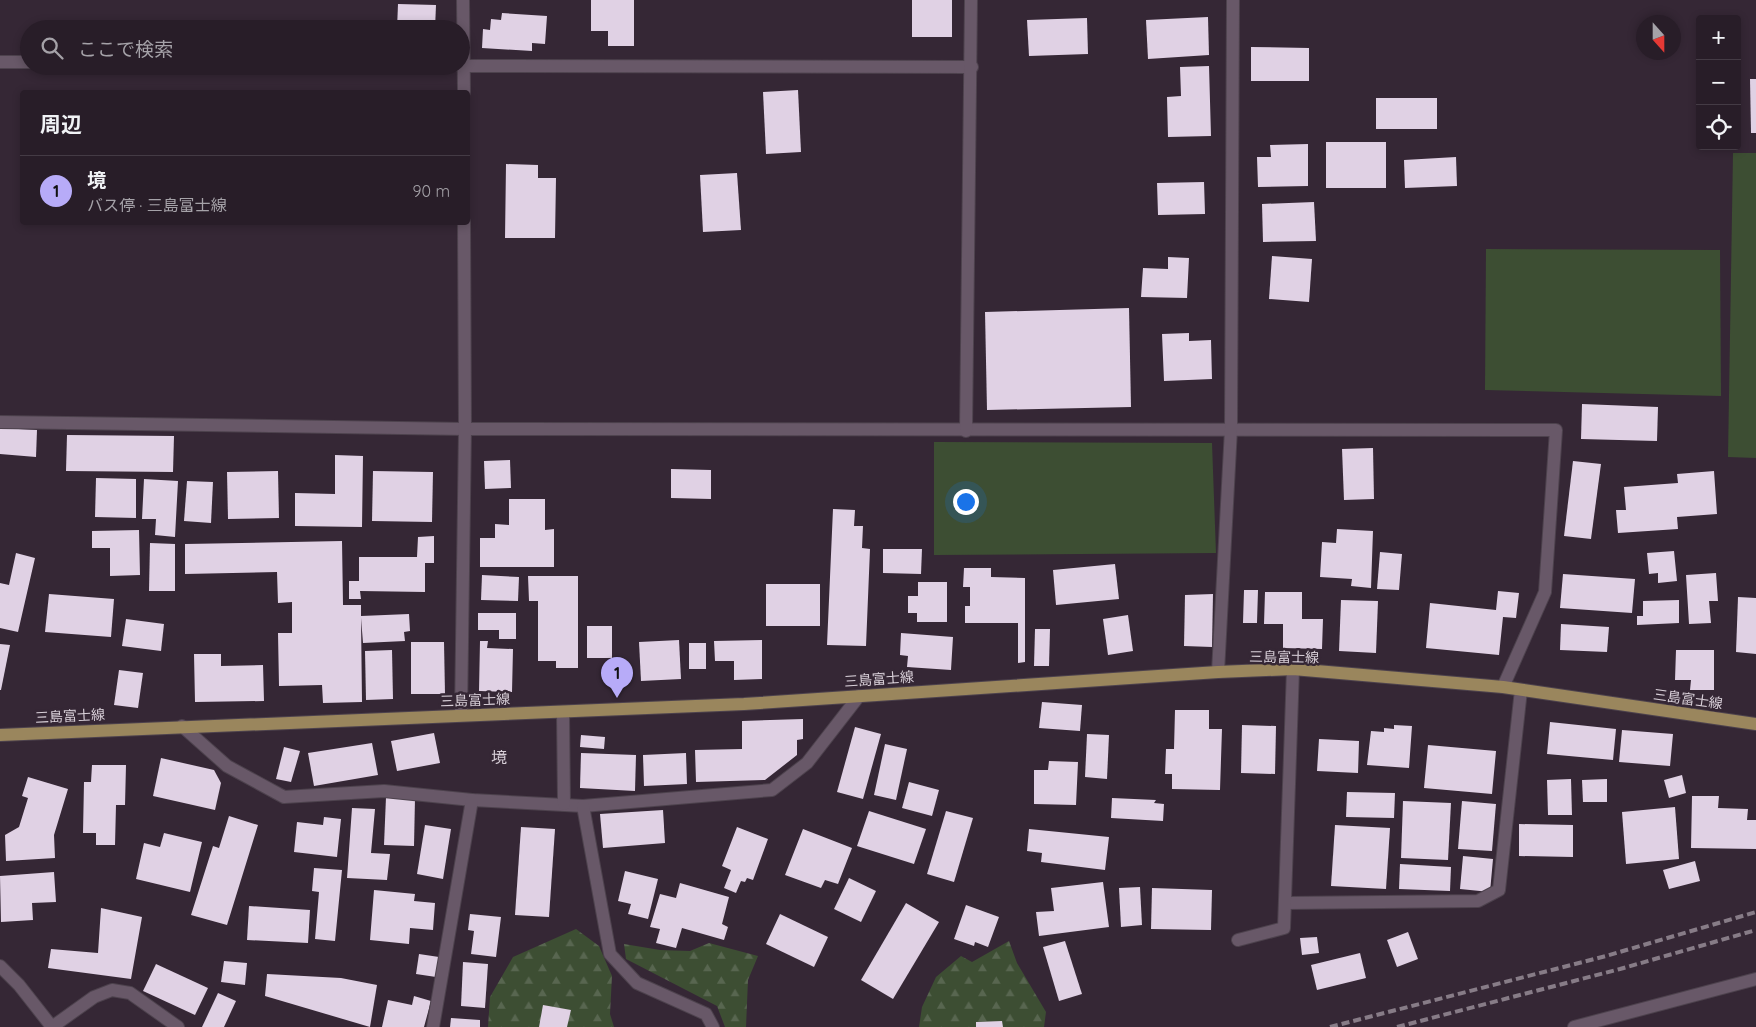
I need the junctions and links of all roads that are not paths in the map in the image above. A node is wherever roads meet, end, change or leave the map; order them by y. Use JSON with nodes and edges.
{"nodes":[{"id":1,"x":463,"y":0,"type":"edge"},
{"id":2,"x":971,"y":0,"type":"edge"},
{"id":3,"x":1233,"y":0,"type":"edge"},
{"id":4,"x":463,"y":20,"type":"edge"},
{"id":5,"x":0,"y":62,"type":"edge"},
{"id":6,"x":20,"y":62,"type":"edge"},
{"id":7,"x":470,"y":66,"type":"edge"},
{"id":8,"x":972,"y":68,"type":"junction"},
{"id":9,"x":463,"y":75,"type":"edge"},
{"id":10,"x":464,"y":90,"type":"edge"},
{"id":11,"x":464,"y":225,"type":"edge"},
{"id":12,"x":0,"y":422,"type":"edge"},
{"id":13,"x":465,"y":429,"type":"junction"},
{"id":14,"x":1231,"y":429,"type":"junction"},
{"id":15,"x":966,"y":431,"type":"junction"},
{"id":16,"x":1293,"y":669,"type":"junction"},
{"id":17,"x":1218,"y":672,"type":"junction"},
{"id":18,"x":1503,"y":687,"type":"junction"},
{"id":19,"x":1521,"y":690,"type":"junction"},
{"id":20,"x":859,"y":696,"type":"junction"},
{"id":21,"x":562,"y":712,"type":"junction"},
{"id":22,"x":461,"y":715,"type":"junction"},
{"id":23,"x":1756,"y":724,"type":"edge"},
{"id":24,"x":182,"y":726,"type":"junction"},
{"id":25,"x":0,"y":735,"type":"edge"},
{"id":26,"x":472,"y":800,"type":"junction"},
{"id":27,"x":564,"y":804,"type":"junction"},
{"id":28,"x":582,"y":806,"type":"junction"},
{"id":29,"x":1286,"y":903,"type":"junction"},
{"id":30,"x":1238,"y":940,"type":"dead end"},
{"id":31,"x":0,"y":966,"type":"edge"},
{"id":32,"x":1756,"y":978,"type":"edge"},
{"id":33,"x":52,"y":1027,"type":"edge"},
{"id":34,"x":178,"y":1027,"type":"edge"},
{"id":35,"x":433,"y":1027,"type":"edge"},
{"id":36,"x":713,"y":1027,"type":"edge"},
{"id":37,"x":1574,"y":1027,"type":"edge"}],
"edges":[{"from":1,"to":4,"type":"street"},
{"from":2,"to":8,"type":"street"},
{"from":3,"to":14,"type":"street"},
{"from":5,"to":6,"type":"street"},
{"from":7,"to":8,"type":"street"},
{"from":8,"to":15,"type":"street"},
{"from":9,"to":10,"type":"street"},
{"from":11,"to":13,"type":"street"},
{"from":12,"to":13,"type":"street"},
{"from":13,"to":15,"type":"street"},
{"from":13,"to":22,"type":"street"},
{"from":14,"to":15,"type":"street"},
{"from":14,"to":17,"type":"street"},
{"from":14,"to":18,"type":"street"},
{"from":16,"to":17,"type":"main road","name":"三島富士線"},
{"from":16,"to":18,"type":"main road","name":"三島富士線"},
{"from":16,"to":29,"type":"street"},
{"from":17,"to":20,"type":"main road","name":"三島富士線"},
{"from":18,"to":19,"type":"main road","name":"三島富士線"},
{"from":19,"to":23,"type":"main road","name":"三島富士線"},
{"from":19,"to":29,"type":"street"},
{"from":20,"to":21,"type":"main road","name":"三島富士線"},
{"from":20,"to":28,"type":"street"},
{"from":21,"to":22,"type":"main road","name":"三島富士線"},
{"from":21,"to":27,"type":"street"},
{"from":22,"to":24,"type":"main road","name":"三島富士線"},
{"from":24,"to":25,"type":"main road","name":"三島富士線"},
{"from":24,"to":26,"type":"street"},
{"from":26,"to":27,"type":"street"},
{"from":26,"to":35,"type":"street"},
{"from":27,"to":28,"type":"street"},
{"from":28,"to":36,"type":"street"},
{"from":29,"to":30,"type":"street"},
{"from":31,"to":33,"type":"street"},
{"from":32,"to":37,"type":"street"},
{"from":33,"to":34,"type":"street"}]}
